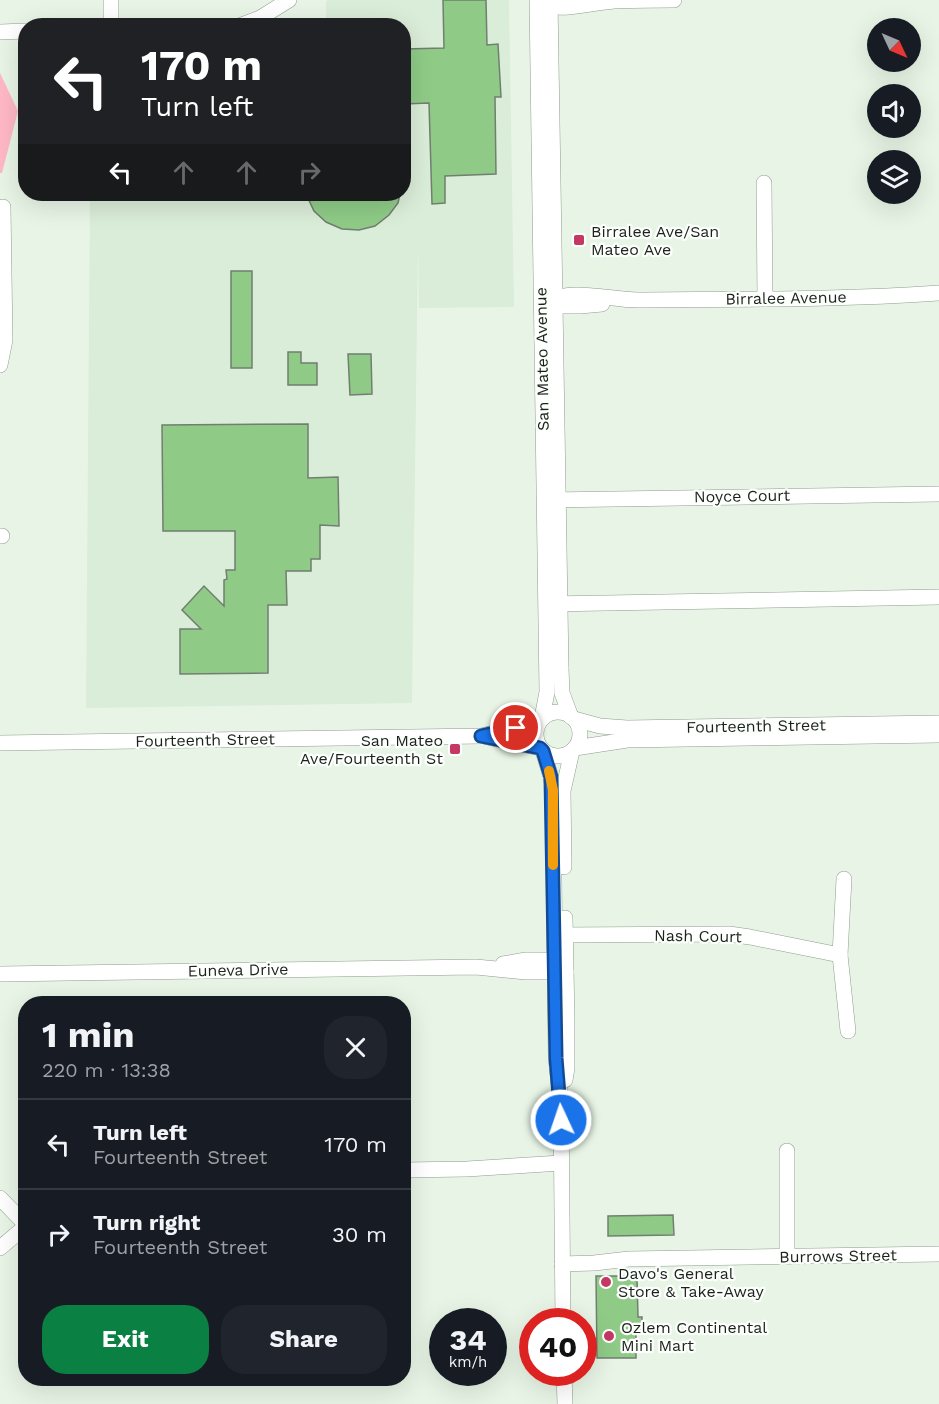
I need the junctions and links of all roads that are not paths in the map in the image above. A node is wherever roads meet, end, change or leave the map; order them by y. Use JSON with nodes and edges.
{"nodes":[{"id":1,"x":111,"y":0,"type":"edge"},
{"id":2,"x":289,"y":0,"type":"edge"},
{"id":3,"x":674,"y":0,"type":"edge"},
{"id":4,"x":609,"y":1,"type":"edge"},
{"id":5,"x":543,"y":2,"type":"edge"},
{"id":6,"x":111,"y":18,"type":"edge"},
{"id":7,"x":260,"y":18,"type":"edge"},
{"id":8,"x":18,"y":31,"type":"edge"},
{"id":9,"x":0,"y":32,"type":"edge"},
{"id":10,"x":764,"y":183,"type":"dead end"},
{"id":11,"x":3,"y":207,"type":"dead end"},
{"id":12,"x":1,"y":286,"type":"edge"},
{"id":13,"x":939,"y":293,"type":"edge"},
{"id":14,"x":765,"y":298,"type":"junction"},
{"id":15,"x":550,"y":303,"type":"junction"},
{"id":16,"x":0,"y":364,"type":"edge"},
{"id":17,"x":939,"y":494,"type":"edge"},
{"id":18,"x":551,"y":500,"type":"junction"},
{"id":19,"x":939,"y":597,"type":"edge"},
{"id":20,"x":553,"y":604,"type":"junction"},
{"id":21,"x":573,"y":718,"type":"junction"},
{"id":22,"x":540,"y":720,"type":"junction"},
{"id":23,"x":939,"y":723,"type":"edge"},
{"id":24,"x":939,"y":735,"type":"edge"},
{"id":25,"x":481,"y":736,"type":"junction"},
{"id":26,"x":0,"y":743,"type":"edge"},
{"id":27,"x":542,"y":749,"type":"junction"},
{"id":28,"x":573,"y":749,"type":"junction"},
{"id":29,"x":844,"y":879,"type":"dead end"},
{"id":30,"x":560,"y":935,"type":"junction"},
{"id":31,"x":840,"y":955,"type":"junction"},
{"id":32,"x":561,"y":966,"type":"junction"},
{"id":33,"x":0,"y":974,"type":"edge"},
{"id":34,"x":848,"y":1032,"type":"dead end"},
{"id":35,"x":787,"y":1151,"type":"dead end"},
{"id":36,"x":561,"y":1168,"type":"junction"},
{"id":37,"x":411,"y":1170,"type":"edge"},
{"id":38,"x":0,"y":1198,"type":"edge"},
{"id":39,"x":18,"y":1217,"type":"edge"},
{"id":40,"x":18,"y":1233,"type":"edge"},
{"id":41,"x":0,"y":1248,"type":"edge"},
{"id":42,"x":939,"y":1254,"type":"edge"},
{"id":43,"x":787,"y":1256,"type":"junction"},
{"id":44,"x":562,"y":1259,"type":"junction"},
{"id":45,"x":563,"y":1308,"type":"edge"},
{"id":46,"x":564,"y":1386,"type":"edge"},
{"id":47,"x":565,"y":1404,"type":"edge"}],
"edges":[{"from":1,"to":6,"type":"street"},
{"from":2,"to":7,"type":"street"},
{"from":3,"to":4,"type":"street"},
{"from":4,"to":5,"type":"street"},
{"from":5,"to":15,"type":"street","name":"San Mateo Avenue"},
{"from":8,"to":9,"type":"street"},
{"from":10,"to":14,"type":"street"},
{"from":11,"to":12,"type":"street"},
{"from":12,"to":16,"type":"street"},
{"from":13,"to":14,"type":"street","name":"Birralee Avenue"},
{"from":14,"to":15,"type":"street","name":"Birralee Avenue"},
{"from":15,"to":18,"type":"street","name":"San Mateo Avenue"},
{"from":17,"to":18,"type":"street","name":"Noyce Court"},
{"from":18,"to":20,"type":"street","name":"San Mateo Avenue"},
{"from":19,"to":20,"type":"street"},
{"from":20,"to":21,"type":"street","name":"San Mateo Avenue"},
{"from":20,"to":22,"type":"street","name":"San Mateo Avenue"},
{"from":21,"to":22,"type":"street"},
{"from":21,"to":23,"type":"street","name":"Fourteenth Street"},
{"from":21,"to":28,"type":"street"},
{"from":22,"to":25,"type":"street","name":"Fourteenth Street"},
{"from":22,"to":27,"type":"street"},
{"from":24,"to":28,"type":"street","name":"Fourteenth Street"},
{"from":25,"to":26,"type":"street","name":"Fourteenth Street"},
{"from":25,"to":27,"type":"street","name":"Fourteenth Street"},
{"from":27,"to":28,"type":"street"},
{"from":27,"to":30,"type":"street"},
{"from":28,"to":30,"type":"street"},
{"from":29,"to":31,"type":"street"},
{"from":30,"to":31,"type":"street","name":"Nash Court"},
{"from":30,"to":32,"type":"street"},
{"from":31,"to":34,"type":"street"},
{"from":32,"to":33,"type":"street","name":"Euneva Drive"},
{"from":32,"to":36,"type":"street"},
{"from":35,"to":43,"type":"street"},
{"from":36,"to":37,"type":"street"},
{"from":36,"to":44,"type":"street"},
{"from":38,"to":39,"type":"street"},
{"from":40,"to":41,"type":"street"},
{"from":42,"to":43,"type":"street","name":"Burrows Street"},
{"from":43,"to":44,"type":"street","name":"Burrows Street"},
{"from":44,"to":45,"type":"street"},
{"from":46,"to":47,"type":"street"}]}
